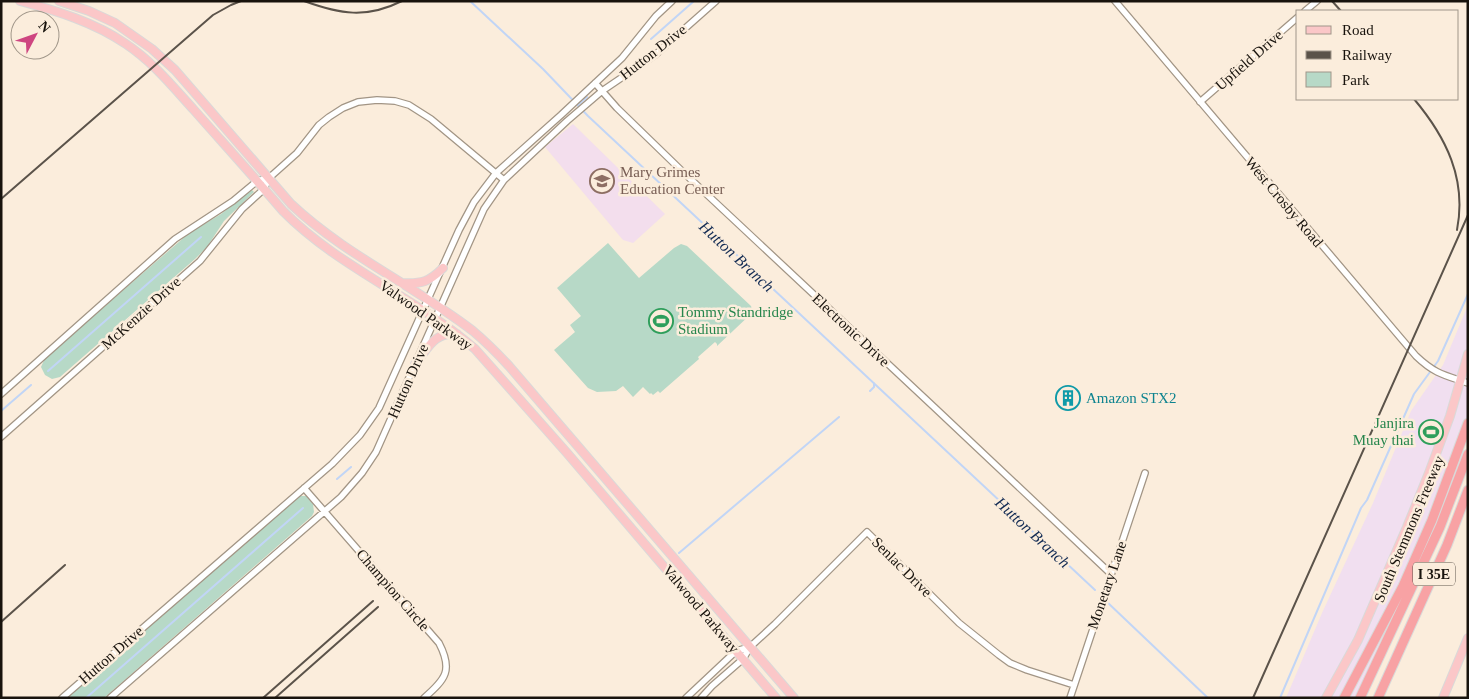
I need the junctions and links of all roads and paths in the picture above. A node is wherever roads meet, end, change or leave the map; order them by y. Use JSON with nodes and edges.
{"nodes":[{"id":1,"x":20,"y":1,"type":"edge"},
{"id":2,"x":60,"y":1,"type":"edge"},
{"id":3,"x":672,"y":1,"type":"edge"},
{"id":4,"x":716,"y":1,"type":"edge"},
{"id":5,"x":1115,"y":1,"type":"edge"},
{"id":6,"x":1317,"y":1,"type":"edge"},
{"id":7,"x":1306,"y":10,"type":"edge"},
{"id":8,"x":89,"y":11,"type":"junction"},
{"id":9,"x":1296,"y":19,"type":"edge"},
{"id":10,"x":85,"y":22,"type":"junction"},
{"id":11,"x":595,"y":83,"type":"junction"},
{"id":12,"x":602,"y":90,"type":"junction"},
{"id":13,"x":1200,"y":102,"type":"junction"},
{"id":14,"x":496,"y":173,"type":"junction"},
{"id":15,"x":269,"y":178,"type":"junction"},
{"id":16,"x":504,"y":180,"type":"junction"},
{"id":17,"x":257,"y":181,"type":"junction"},
{"id":18,"x":264,"y":190,"type":"junction"},
{"id":19,"x":443,"y":268,"type":"junction"},
{"id":20,"x":401,"y":283,"type":"junction"},
{"id":21,"x":428,"y":301,"type":"junction"},
{"id":22,"x":441,"y":308,"type":"junction"},
{"id":23,"x":424,"y":310,"type":"junction"},
{"id":24,"x":436,"y":318,"type":"junction"},
{"id":25,"x":458,"y":334,"type":"junction"},
{"id":26,"x":1468,"y":354,"type":"edge"},
{"id":27,"x":416,"y":364,"type":"junction"},
{"id":28,"x":1464,"y":382,"type":"edge"},
{"id":29,"x":1,"y":394,"type":"edge"},
{"id":30,"x":1468,"y":423,"type":"edge"},
{"id":31,"x":563,"y":428,"type":"junction"},
{"id":32,"x":1,"y":437,"type":"edge"},
{"id":33,"x":553,"y":437,"type":"junction"},
{"id":34,"x":1468,"y":454,"type":"edge"},
{"id":35,"x":1145,"y":473,"type":"dead end"},
{"id":36,"x":304,"y":488,"type":"junction"},
{"id":37,"x":1468,"y":490,"type":"edge"},
{"id":38,"x":325,"y":511,"type":"junction"},
{"id":39,"x":668,"y":550,"type":"junction"},
{"id":40,"x":658,"y":559,"type":"junction"},
{"id":41,"x":1111,"y":574,"type":"junction"},
{"id":42,"x":1468,"y":638,"type":"edge"},
{"id":43,"x":750,"y":647,"type":"junction"},
{"id":44,"x":736,"y":651,"type":"junction"},
{"id":45,"x":743,"y":660,"type":"junction"},
{"id":46,"x":1074,"y":685,"type":"junction"},
{"id":47,"x":62,"y":698,"type":"edge"},
{"id":48,"x":110,"y":698,"type":"edge"},
{"id":49,"x":424,"y":698,"type":"edge"},
{"id":50,"x":686,"y":698,"type":"edge"},
{"id":51,"x":701,"y":698,"type":"edge"},
{"id":52,"x":776,"y":698,"type":"edge"},
{"id":53,"x":794,"y":698,"type":"edge"},
{"id":54,"x":1070,"y":698,"type":"edge"},
{"id":55,"x":1326,"y":698,"type":"edge"},
{"id":56,"x":1344,"y":698,"type":"edge"},
{"id":57,"x":1360,"y":698,"type":"edge"},
{"id":58,"x":1378,"y":698,"type":"edge"},
{"id":59,"x":1443,"y":698,"type":"edge"}],
"edges":[{"from":1,"to":10,"type":"main road","name":"Valwood Parkway"},
{"from":2,"to":8,"type":"main road","name":"Valwood Parkway"},
{"from":3,"to":11,"type":"street","name":"Hutton Drive"},
{"from":4,"to":12,"type":"street","name":"Hutton Drive"},
{"from":5,"to":13,"type":"street","name":"West Crosby Road"},
{"from":6,"to":7,"type":"street"},
{"from":8,"to":10,"type":"main road"},
{"from":8,"to":15,"type":"main road","name":"Valwood Parkway"},
{"from":9,"to":13,"type":"street","name":"Upfield Drive"},
{"from":10,"to":17,"type":"main road","name":"Valwood Parkway"},
{"from":11,"to":12,"type":"street","name":"Electronic Drive"},
{"from":11,"to":14,"type":"street","name":"Hutton Drive"},
{"from":12,"to":16,"type":"street","name":"Hutton Drive"},
{"from":12,"to":41,"type":"street","name":"Electronic Drive"},
{"from":13,"to":28,"type":"street","name":"West Crosby Road"},
{"from":14,"to":15,"type":"street","name":"McKenzie Drive"},
{"from":14,"to":16,"type":"street","name":"McKenzie Drive"},
{"from":14,"to":19,"type":"street","name":"Hutton Drive"},
{"from":15,"to":17,"type":"street","name":"McKenzie Drive"},
{"from":15,"to":18,"type":"street","name":"McKenzie Drive"},
{"from":15,"to":20,"type":"main road","name":"Valwood Parkway"},
{"from":16,"to":22,"type":"street","name":"Hutton Drive"},
{"from":17,"to":18,"type":"main road","name":"Valwood Parkway"},
{"from":17,"to":29,"type":"street","name":"McKenzie Drive"},
{"from":18,"to":23,"type":"main road","name":"Valwood Parkway"},
{"from":18,"to":32,"type":"street","name":"McKenzie Drive"},
{"from":19,"to":20,"type":"main road"},
{"from":19,"to":21,"type":"street","name":"Hutton Drive"},
{"from":20,"to":21,"type":"main road","name":"Valwood Parkway"},
{"from":21,"to":22,"type":"main road","name":"Valwood Parkway"},
{"from":21,"to":23,"type":"street","name":"Hutton Drive"},
{"from":22,"to":24,"type":"street","name":"Hutton Drive"},
{"from":22,"to":31,"type":"main road","name":"Valwood Parkway"},
{"from":23,"to":24,"type":"main road","name":"Valwood Parkway"},
{"from":23,"to":36,"type":"street","name":"Hutton Drive"},
{"from":24,"to":25,"type":"main road","name":"Valwood Parkway"},
{"from":24,"to":27,"type":"street","name":"Hutton Drive"},
{"from":25,"to":27,"type":"main road"},
{"from":25,"to":33,"type":"main road","name":"Valwood Parkway"},
{"from":26,"to":28,"type":"main road"},
{"from":27,"to":38,"type":"street","name":"Hutton Drive"},
{"from":28,"to":55,"type":"main road"},
{"from":30,"to":56,"type":"highway","name":"South Stemmons Freeway","number":"I 35E"},
{"from":31,"to":33,"type":"main road"},
{"from":31,"to":39,"type":"main road","name":"Valwood Parkway"},
{"from":33,"to":40,"type":"main road","name":"Valwood Parkway"},
{"from":34,"to":57,"type":"highway"},
{"from":35,"to":41,"type":"street","name":"Monetary Lane"},
{"from":36,"to":38,"type":"street","name":"Champion Circle"},
{"from":36,"to":47,"type":"street","name":"Hutton Drive"},
{"from":37,"to":58,"type":"highway","number":"I 35E"},
{"from":38,"to":48,"type":"street","name":"Hutton Drive"},
{"from":38,"to":49,"type":"street","name":"Champion Circle"},
{"from":39,"to":40,"type":"main road"},
{"from":39,"to":43,"type":"main road","name":"Valwood Parkway"},
{"from":40,"to":44,"type":"main road","name":"Valwood Parkway"},
{"from":41,"to":46,"type":"street","name":"Monetary Lane"},
{"from":42,"to":59,"type":"main road"},
{"from":43,"to":44,"type":"street","name":"Senlac Drive"},
{"from":43,"to":45,"type":"street","name":"Senlac Drive"},
{"from":43,"to":46,"type":"street","name":"Senlac Drive"},
{"from":43,"to":53,"type":"main road","name":"Valwood Parkway"},
{"from":44,"to":45,"type":"main road","name":"Valwood Parkway"},
{"from":44,"to":50,"type":"street","name":"Senlac Drive"},
{"from":45,"to":51,"type":"street","name":"Senlac Drive"},
{"from":45,"to":52,"type":"main road","name":"Valwood Parkway"},
{"from":46,"to":54,"type":"street","name":"Monetary Lane"}]}
